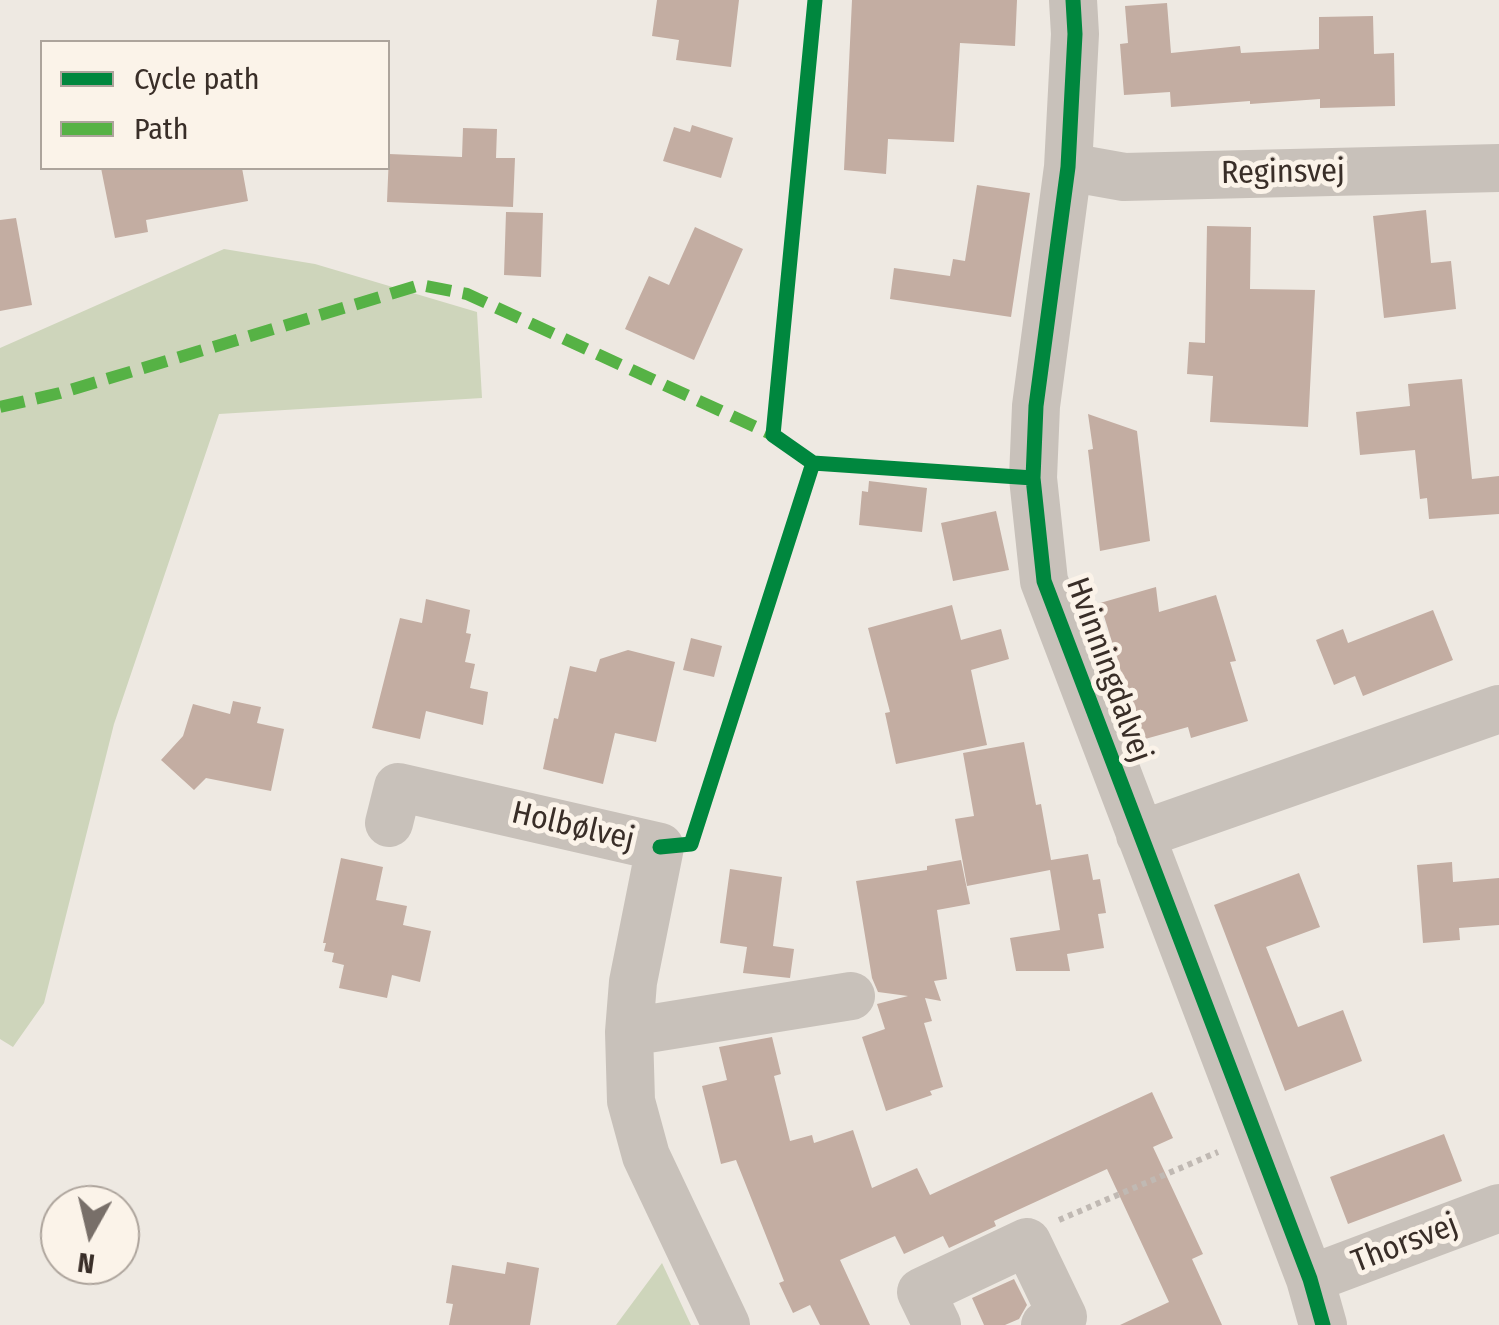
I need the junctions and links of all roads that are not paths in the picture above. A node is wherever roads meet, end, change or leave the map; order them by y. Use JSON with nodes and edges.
{"nodes":[{"id":1,"x":1073,"y":0,"type":"edge"},
{"id":2,"x":1068,"y":167,"type":"junction"},
{"id":3,"x":1499,"y":168,"type":"edge"},
{"id":4,"x":1499,"y":709,"type":"edge"},
{"id":5,"x":389,"y":823,"type":"dead end"},
{"id":6,"x":1140,"y":835,"type":"junction"},
{"id":7,"x":851,"y":996,"type":"dead end"},
{"id":8,"x":628,"y":1032,"type":"junction"},
{"id":9,"x":1499,"y":1208,"type":"edge"},
{"id":10,"x":1310,"y":1279,"type":"junction"},
{"id":11,"x":931,"y":1323,"type":"edge"},
{"id":12,"x":726,"y":1325,"type":"edge"},
{"id":13,"x":1046,"y":1325,"type":"edge"},
{"id":14,"x":1324,"y":1325,"type":"edge"}],
"edges":[{"from":1,"to":2,"type":"street","name":"Hvinningdalvej"},
{"from":2,"to":3,"type":"street","name":"Reginsvej"},
{"from":2,"to":6,"type":"street","name":"Hvinningdalvej"},
{"from":4,"to":6,"type":"street"},
{"from":5,"to":8,"type":"street","name":"Holbølvej"},
{"from":6,"to":10,"type":"street","name":"Hvinningdalvej"},
{"from":7,"to":8,"type":"street"},
{"from":8,"to":12,"type":"street","name":"Holbølvej"},
{"from":9,"to":10,"type":"street","name":"Thorsvej"},
{"from":10,"to":14,"type":"street","name":"Hvinningdalvej"},
{"from":11,"to":13,"type":"street"}]}
